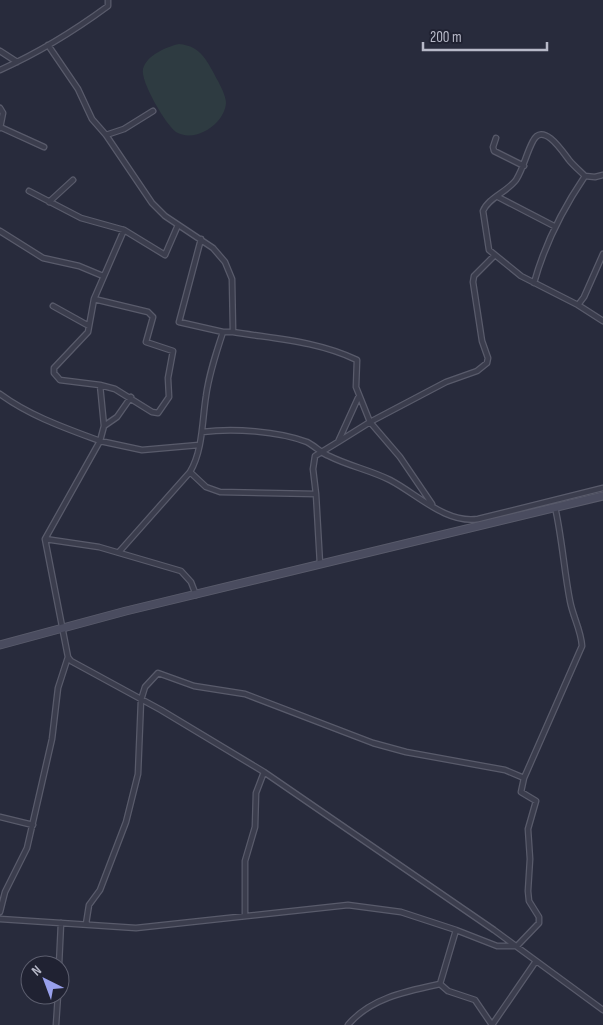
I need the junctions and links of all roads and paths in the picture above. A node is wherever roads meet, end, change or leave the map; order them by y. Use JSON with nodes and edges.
{"nodes":[{"id":1,"x":108,"y":0,"type":"edge"},
{"id":2,"x":48,"y":46,"type":"junction"},
{"id":3,"x":0,"y":51,"type":"edge"},
{"id":4,"x":17,"y":62,"type":"junction"},
{"id":5,"x":0,"y":70,"type":"edge"},
{"id":6,"x":0,"y":108,"type":"edge"},
{"id":7,"x":153,"y":111,"type":"dead end"},
{"id":8,"x":0,"y":127,"type":"edge"},
{"id":9,"x":106,"y":135,"type":"junction"},
{"id":10,"x":496,"y":138,"type":"dead end"},
{"id":11,"x":44,"y":147,"type":"dead end"},
{"id":12,"x":524,"y":166,"type":"junction"},
{"id":13,"x":603,"y":175,"type":"edge"},
{"id":14,"x":586,"y":176,"type":"junction"},
{"id":15,"x":73,"y":180,"type":"dead end"},
{"id":16,"x":29,"y":190,"type":"dead end"},
{"id":17,"x":498,"y":197,"type":"junction"},
{"id":18,"x":49,"y":202,"type":"junction"},
{"id":19,"x":178,"y":226,"type":"junction"},
{"id":20,"x":554,"y":226,"type":"junction"},
{"id":21,"x":124,"y":230,"type":"junction"},
{"id":22,"x":0,"y":231,"type":"edge"},
{"id":23,"x":201,"y":239,"type":"junction"},
{"id":24,"x":603,"y":254,"type":"edge"},
{"id":25,"x":495,"y":255,"type":"junction"},
{"id":26,"x":103,"y":276,"type":"junction"},
{"id":27,"x":534,"y":283,"type":"junction"},
{"id":28,"x":94,"y":299,"type":"junction"},
{"id":29,"x":578,"y":305,"type":"junction"},
{"id":30,"x":53,"y":306,"type":"dead end"},
{"id":31,"x":603,"y":321,"type":"edge"},
{"id":32,"x":89,"y":326,"type":"junction"},
{"id":33,"x":223,"y":332,"type":"junction"},
{"id":34,"x":234,"y":332,"type":"junction"},
{"id":35,"x":100,"y":385,"type":"junction"},
{"id":36,"x":0,"y":394,"type":"edge"},
{"id":37,"x":131,"y":397,"type":"junction"},
{"id":38,"x":358,"y":398,"type":"junction"},
{"id":39,"x":370,"y":422,"type":"junction"},
{"id":40,"x":104,"y":426,"type":"junction"},
{"id":41,"x":202,"y":432,"type":"junction"},
{"id":42,"x":100,"y":441,"type":"junction"},
{"id":43,"x":338,"y":442,"type":"junction"},
{"id":44,"x":199,"y":445,"type":"junction"},
{"id":45,"x":321,"y":451,"type":"junction"},
{"id":46,"x":190,"y":472,"type":"junction"},
{"id":47,"x":603,"y":488,"type":"edge"},
{"id":48,"x":316,"y":494,"type":"junction"},
{"id":49,"x":603,"y":496,"type":"edge"},
{"id":50,"x":432,"y":505,"type":"junction"},
{"id":51,"x":555,"y":507,"type":"junction"},
{"id":52,"x":45,"y":539,"type":"junction"},
{"id":53,"x":119,"y":552,"type":"junction"},
{"id":54,"x":320,"y":564,"type":"junction"},
{"id":55,"x":196,"y":595,"type":"junction"},
{"id":56,"x":63,"y":628,"type":"junction"},
{"id":57,"x":0,"y":645,"type":"edge"},
{"id":58,"x":68,"y":657,"type":"junction"},
{"id":59,"x":141,"y":700,"type":"junction"},
{"id":60,"x":264,"y":772,"type":"junction"},
{"id":61,"x":524,"y":778,"type":"junction"},
{"id":62,"x":0,"y":817,"type":"edge"},
{"id":63,"x":33,"y":825,"type":"junction"},
{"id":64,"x":0,"y":912,"type":"edge"},
{"id":65,"x":245,"y":916,"type":"junction"},
{"id":66,"x":0,"y":919,"type":"edge"},
{"id":67,"x":62,"y":923,"type":"junction"},
{"id":68,"x":86,"y":924,"type":"junction"},
{"id":69,"x":456,"y":930,"type":"junction"},
{"id":70,"x":517,"y":946,"type":"junction"},
{"id":71,"x":60,"y":955,"type":"edge"},
{"id":72,"x":536,"y":961,"type":"junction"},
{"id":73,"x":440,"y":984,"type":"junction"},
{"id":74,"x":57,"y":1005,"type":"edge"},
{"id":75,"x":603,"y":1010,"type":"edge"},
{"id":76,"x":56,"y":1025,"type":"edge"},
{"id":77,"x":348,"y":1025,"type":"edge"},
{"id":78,"x":492,"y":1025,"type":"edge"}],
"edges":[{"from":1,"to":2,"type":"street"},
{"from":2,"to":4,"type":"street"},
{"from":2,"to":9,"type":"street"},
{"from":3,"to":4,"type":"street"},
{"from":4,"to":5,"type":"street"},
{"from":6,"to":8,"type":"street"},
{"from":7,"to":9,"type":"street"},
{"from":8,"to":11,"type":"street"},
{"from":9,"to":19,"type":"street"},
{"from":10,"to":12,"type":"street"},
{"from":12,"to":14,"type":"street"},
{"from":12,"to":17,"type":"street"},
{"from":13,"to":14,"type":"street"},
{"from":14,"to":20,"type":"street"},
{"from":15,"to":18,"type":"street"},
{"from":16,"to":18,"type":"street"},
{"from":17,"to":20,"type":"street"},
{"from":17,"to":25,"type":"street"},
{"from":18,"to":21,"type":"street"},
{"from":19,"to":21,"type":"street"},
{"from":19,"to":23,"type":"street"},
{"from":20,"to":27,"type":"street"},
{"from":21,"to":26,"type":"street"},
{"from":22,"to":26,"type":"street"},
{"from":23,"to":33,"type":"street"},
{"from":23,"to":34,"type":"street"},
{"from":24,"to":29,"type":"street"},
{"from":25,"to":27,"type":"street"},
{"from":25,"to":39,"type":"street"},
{"from":26,"to":28,"type":"street"},
{"from":27,"to":29,"type":"street"},
{"from":28,"to":32,"type":"street"},
{"from":28,"to":37,"type":"street"},
{"from":29,"to":31,"type":"street"},
{"from":30,"to":32,"type":"street"},
{"from":32,"to":35,"type":"street"},
{"from":33,"to":34,"type":"street"},
{"from":33,"to":41,"type":"street"},
{"from":34,"to":38,"type":"street"},
{"from":35,"to":37,"type":"street"},
{"from":35,"to":40,"type":"street"},
{"from":36,"to":42,"type":"street"},
{"from":37,"to":40,"type":"street"},
{"from":38,"to":39,"type":"street"},
{"from":38,"to":43,"type":"street"},
{"from":39,"to":43,"type":"street"},
{"from":39,"to":50,"type":"street"},
{"from":40,"to":42,"type":"street"},
{"from":41,"to":44,"type":"street"},
{"from":41,"to":45,"type":"street"},
{"from":42,"to":44,"type":"street"},
{"from":42,"to":52,"type":"street"},
{"from":43,"to":45,"type":"street"},
{"from":44,"to":46,"type":"street"},
{"from":45,"to":48,"type":"street"},
{"from":45,"to":50,"type":"street"},
{"from":46,"to":48,"type":"street"},
{"from":46,"to":53,"type":"street"},
{"from":47,"to":50,"type":"street"},
{"from":48,"to":54,"type":"street"},
{"from":49,"to":51,"type":"main road"},
{"from":51,"to":54,"type":"main road"},
{"from":51,"to":61,"type":"street"},
{"from":52,"to":53,"type":"street"},
{"from":52,"to":56,"type":"street"},
{"from":53,"to":55,"type":"street"},
{"from":54,"to":55,"type":"main road"},
{"from":55,"to":56,"type":"main road"},
{"from":56,"to":57,"type":"main road"},
{"from":56,"to":58,"type":"street"},
{"from":58,"to":59,"type":"street"},
{"from":58,"to":63,"type":"street"},
{"from":59,"to":60,"type":"street"},
{"from":59,"to":61,"type":"street"},
{"from":59,"to":68,"type":"street"},
{"from":60,"to":65,"type":"street"},
{"from":60,"to":70,"type":"street"},
{"from":61,"to":70,"type":"street"},
{"from":62,"to":63,"type":"street"},
{"from":63,"to":64,"type":"street"},
{"from":65,"to":68,"type":"street"},
{"from":65,"to":69,"type":"street"},
{"from":66,"to":67,"type":"street"},
{"from":67,"to":68,"type":"street"},
{"from":67,"to":71,"type":"street"},
{"from":69,"to":70,"type":"street"},
{"from":69,"to":73,"type":"street"},
{"from":70,"to":72,"type":"street"},
{"from":72,"to":75,"type":"street"},
{"from":72,"to":78,"type":"street"},
{"from":73,"to":77,"type":"street"},
{"from":73,"to":78,"type":"street"},
{"from":74,"to":76,"type":"street"}]}
